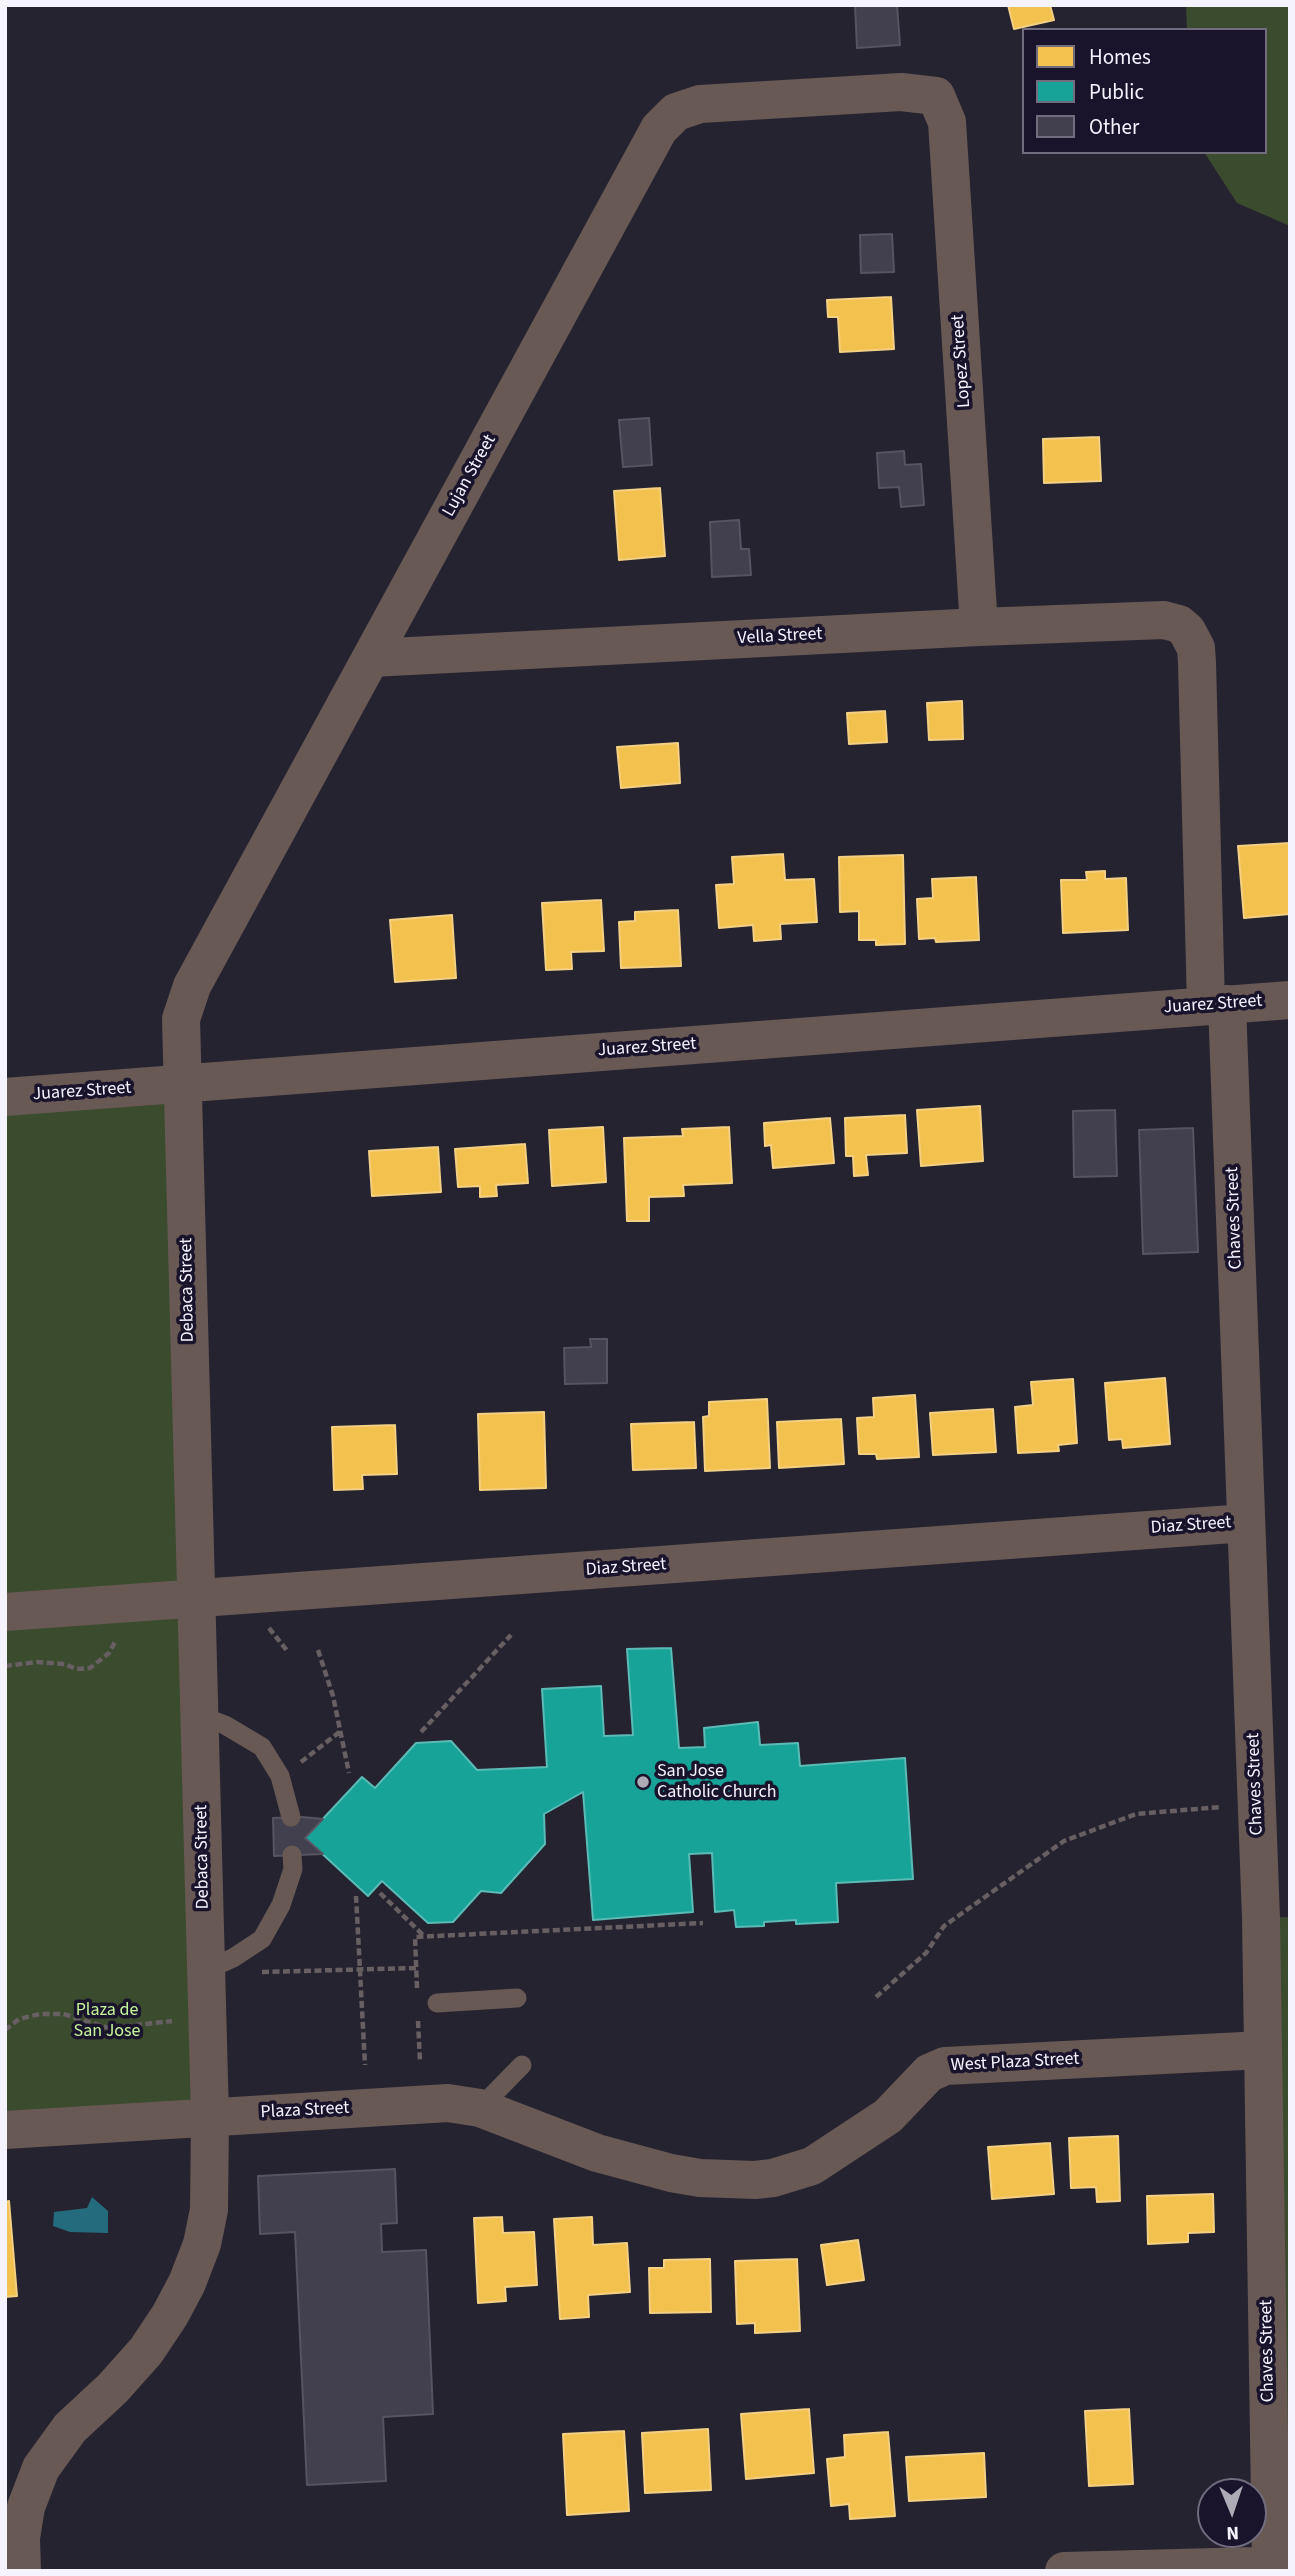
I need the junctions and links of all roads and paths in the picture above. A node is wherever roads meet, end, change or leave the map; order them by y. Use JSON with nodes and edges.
{"nodes":[{"id":1,"x":936,"y":96,"type":"joint"},
{"id":2,"x":979,"y":627,"type":"junction"},
{"id":3,"x":1187,"y":631,"type":"joint"},
{"id":4,"x":371,"y":658,"type":"junction"},
{"id":5,"x":1290,"y":1000,"type":"edge"},
{"id":6,"x":1217,"y":1004,"type":"junction"},
{"id":7,"x":183,"y":1084,"type":"junction"},
{"id":8,"x":5,"y":1097,"type":"edge"},
{"id":9,"x":1246,"y":1522,"type":"junction"},
{"id":10,"x":196,"y":1599,"type":"junction"},
{"id":11,"x":5,"y":1612,"type":"edge"},
{"id":12,"x":268,"y":1626,"type":"dead end"},
{"id":13,"x":121,"y":1631,"type":"dead end"},
{"id":14,"x":511,"y":1635,"type":"dead end"},
{"id":15,"x":318,"y":1650,"type":"dead end"},
{"id":16,"x":288,"y":1652,"type":"dead end"},
{"id":17,"x":5,"y":1666,"type":"edge"},
{"id":18,"x":199,"y":1715,"type":"junction"},
{"id":19,"x":342,"y":1730,"type":"junction"},
{"id":20,"x":421,"y":1732,"type":"dead end"},
{"id":21,"x":292,"y":1768,"type":"dead end"},
{"id":22,"x":349,"y":1773,"type":"dead end"},
{"id":23,"x":1256,"y":1805,"type":"junction"},
{"id":24,"x":291,"y":1817,"type":"dead end"},
{"id":25,"x":292,"y":1855,"type":"dead end"},
{"id":26,"x":380,"y":1893,"type":"dead end"},
{"id":27,"x":356,"y":1896,"type":"dead end"},
{"id":28,"x":703,"y":1923,"type":"dead end"},
{"id":29,"x":425,"y":1937,"type":"junction"},
{"id":30,"x":416,"y":1968,"type":"junction"},
{"id":31,"x":206,"y":1970,"type":"junction"},
{"id":32,"x":360,"y":1970,"type":"junction"},
{"id":33,"x":256,"y":1972,"type":"dead end"},
{"id":34,"x":417,"y":1995,"type":"dead end"},
{"id":35,"x":876,"y":1997,"type":"dead end"},
{"id":36,"x":517,"y":1998,"type":"dead end"},
{"id":37,"x":437,"y":2003,"type":"dead end"},
{"id":38,"x":418,"y":2008,"type":"dead end"},
{"id":39,"x":182,"y":2020,"type":"dead end"},
{"id":40,"x":5,"y":2030,"type":"edge"},
{"id":41,"x":1263,"y":2050,"type":"junction"},
{"id":42,"x":420,"y":2062,"type":"dead end"},
{"id":43,"x":365,"y":2065,"type":"dead end"},
{"id":44,"x":522,"y":2065,"type":"dead end"},
{"id":45,"x":480,"y":2108,"type":"junction"},
{"id":46,"x":210,"y":2117,"type":"junction"},
{"id":47,"x":5,"y":2130,"type":"edge"},
{"id":48,"x":597,"y":2153,"type":"joint"},
{"id":49,"x":1280,"y":2565,"type":"edge"},
{"id":50,"x":22,"y":2571,"type":"edge"},
{"id":51,"x":1064,"y":2571,"type":"edge"}],
"edges":[{"from":1,"to":2,"type":"street","name":"Lopez Street"},
{"from":1,"to":4,"type":"street","name":"Lujan Street"},
{"from":2,"to":3,"type":"street","name":"Vella Street"},
{"from":2,"to":4,"type":"street","name":"Vella Street"},
{"from":3,"to":6,"type":"street","name":"Chaves Street"},
{"from":4,"to":7,"type":"street","name":"Lujan Street"},
{"from":5,"to":6,"type":"street","name":"Juarez Street"},
{"from":6,"to":7,"type":"street","name":"Juarez Street"},
{"from":6,"to":9,"type":"street","name":"Chaves Street"},
{"from":7,"to":8,"type":"street","name":"Juarez Street"},
{"from":7,"to":10,"type":"street","name":"Debaca Street"},
{"from":9,"to":10,"type":"street","name":"Diaz Street"},
{"from":9,"to":23,"type":"street","name":"Chaves Street"},
{"from":10,"to":11,"type":"street","name":"Diaz Street"},
{"from":10,"to":18,"type":"street","name":"Debaca Street"},
{"from":12,"to":16,"type":"path"},
{"from":13,"to":17,"type":"path"},
{"from":14,"to":20,"type":"path"},
{"from":15,"to":19,"type":"path"},
{"from":18,"to":24,"type":"lane"},
{"from":18,"to":31,"type":"street","name":"Debaca Street"},
{"from":19,"to":21,"type":"path"},
{"from":19,"to":22,"type":"path"},
{"from":23,"to":35,"type":"path"},
{"from":23,"to":41,"type":"street","name":"Chaves Street"},
{"from":25,"to":31,"type":"lane"},
{"from":26,"to":29,"type":"path"},
{"from":27,"to":32,"type":"path"},
{"from":28,"to":29,"type":"path"},
{"from":29,"to":30,"type":"path"},
{"from":30,"to":32,"type":"path"},
{"from":30,"to":34,"type":"path"},
{"from":31,"to":46,"type":"street","name":"Debaca Street"},
{"from":32,"to":33,"type":"path"},
{"from":32,"to":43,"type":"path"},
{"from":36,"to":37,"type":"lane"},
{"from":38,"to":42,"type":"path"},
{"from":39,"to":40,"type":"path"},
{"from":41,"to":48,"type":"street","name":"West Plaza Street"},
{"from":41,"to":49,"type":"street","name":"Chaves Street"},
{"from":44,"to":45,"type":"lane"},
{"from":45,"to":46,"type":"street","name":"Plaza Street"},
{"from":45,"to":48,"type":"street","name":"Plaza Street"},
{"from":46,"to":47,"type":"street","name":"Plaza Street"},
{"from":46,"to":50,"type":"street","name":"Debaca Street"},
{"from":49,"to":51,"type":"street"}]}
